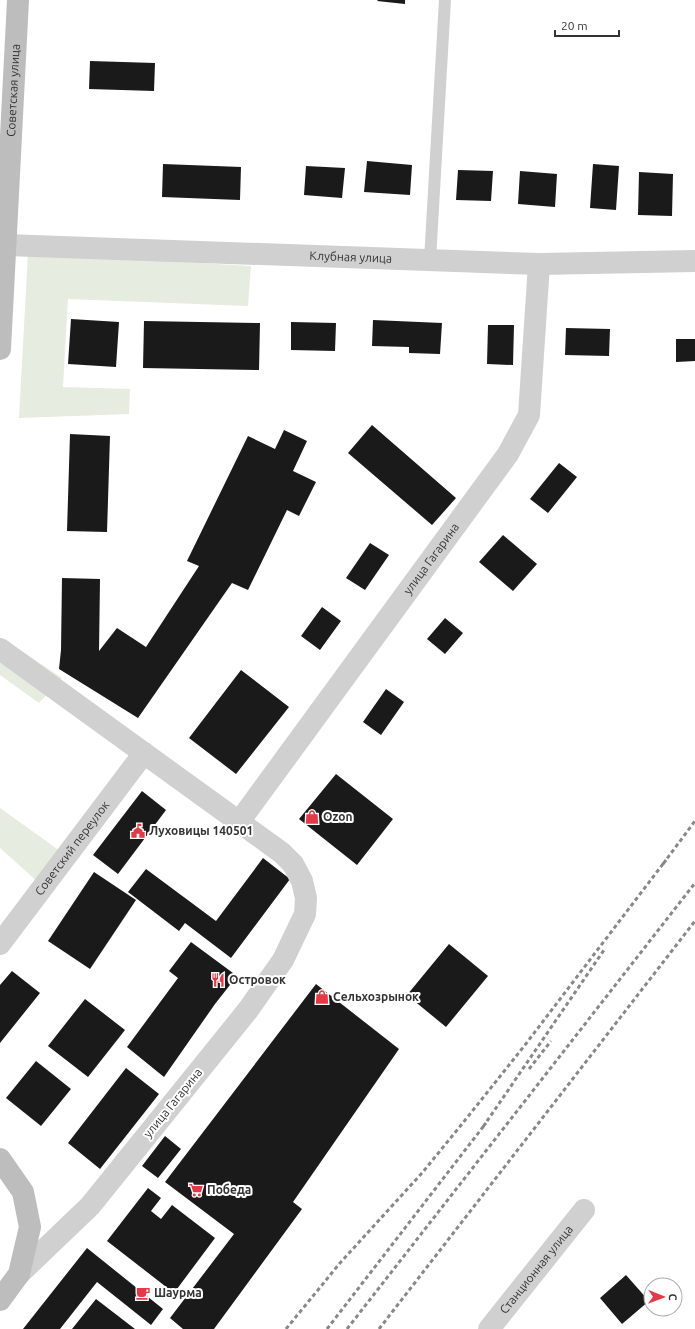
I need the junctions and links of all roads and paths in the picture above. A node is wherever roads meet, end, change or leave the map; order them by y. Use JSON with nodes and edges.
{"nodes":[{"id":1,"x":18,"y":0,"type":"edge"},
{"id":2,"x":445,"y":0,"type":"edge"},
{"id":3,"x":6,"y":245,"type":"junction"},
{"id":4,"x":430,"y":260,"type":"junction"},
{"id":5,"x":695,"y":261,"type":"edge"},
{"id":6,"x":539,"y":264,"type":"junction"},
{"id":7,"x":0,"y":349,"type":"edge"},
{"id":8,"x":0,"y":649,"type":"edge"},
{"id":9,"x":144,"y":753,"type":"junction"},
{"id":10,"x":239,"y":822,"type":"junction"},
{"id":11,"x":0,"y":944,"type":"edge"},
{"id":12,"x":0,"y":1159,"type":"edge"},
{"id":13,"x":584,"y":1210,"type":"dead end"},
{"id":14,"x":19,"y":1274,"type":"junction"},
{"id":15,"x":0,"y":1300,"type":"edge"},
{"id":16,"x":489,"y":1329,"type":"edge"}],
"edges":[{"from":1,"to":3,"type":"street","name":"Советская улица"},
{"from":2,"to":4,"type":"lane"},
{"from":3,"to":4,"type":"street","name":"Клубная улица"},
{"from":3,"to":7,"type":"street","name":"Советская улица"},
{"from":4,"to":6,"type":"street","name":"Клубная улица"},
{"from":5,"to":6,"type":"street","name":"Клубная улица"},
{"from":6,"to":10,"type":"street","name":"улица Гагарина"},
{"from":8,"to":9,"type":"street"},
{"from":9,"to":10,"type":"street"},
{"from":9,"to":11,"type":"street","name":"Советский переулок"},
{"from":10,"to":14,"type":"street","name":"улица Гагарина"},
{"from":12,"to":14,"type":"street","name":"улица Гагарина"},
{"from":13,"to":16,"type":"street","name":"Станционная улица"},
{"from":14,"to":15,"type":"street","name":"улица Гагарина"}]}
